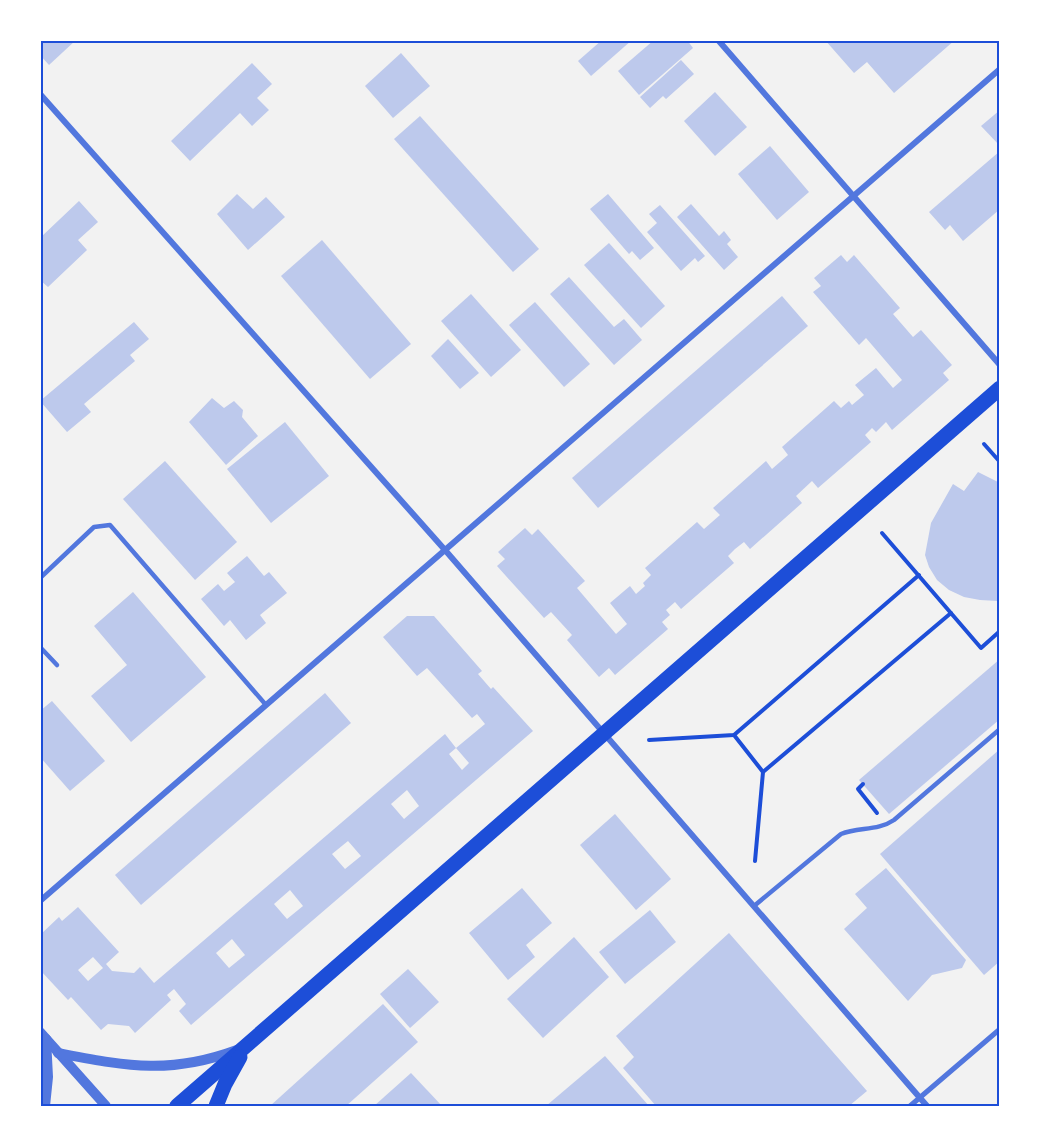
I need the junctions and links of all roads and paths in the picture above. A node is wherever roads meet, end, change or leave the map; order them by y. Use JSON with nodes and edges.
{"nodes":[{"id":1,"x":718,"y":40,"type":"edge"},
{"id":2,"x":999,"y":69,"type":"edge"},
{"id":3,"x":40,"y":94,"type":"edge"},
{"id":4,"x":853,"y":195,"type":"junction"},
{"id":5,"x":999,"y":365,"type":"edge"},
{"id":6,"x":999,"y":388,"type":"edge"},
{"id":7,"x":984,"y":444,"type":"dead end"},
{"id":8,"x":999,"y":462,"type":"edge"},
{"id":9,"x":882,"y":532,"type":"dead end"},
{"id":10,"x":445,"y":550,"type":"junction"},
{"id":11,"x":919,"y":575,"type":"junction"},
{"id":12,"x":40,"y":578,"type":"edge"},
{"id":13,"x":951,"y":613,"type":"junction"},
{"id":14,"x":999,"y":631,"type":"edge"},
{"id":15,"x":40,"y":647,"type":"edge"},
{"id":16,"x":57,"y":665,"type":"dead end"},
{"id":17,"x":266,"y":705,"type":"junction"},
{"id":18,"x":999,"y":729,"type":"edge"},
{"id":19,"x":604,"y":733,"type":"junction"},
{"id":20,"x":734,"y":735,"type":"junction"},
{"id":21,"x":649,"y":740,"type":"dead end"},
{"id":22,"x":764,"y":772,"type":"junction"},
{"id":23,"x":863,"y":784,"type":"dead end"},
{"id":24,"x":887,"y":825,"type":"junction"},
{"id":25,"x":755,"y":861,"type":"dead end"},
{"id":26,"x":40,"y":901,"type":"edge"},
{"id":27,"x":754,"y":906,"type":"junction"},
{"id":28,"x":999,"y":1029,"type":"edge"},
{"id":29,"x":43,"y":1036,"type":"edge"},
{"id":30,"x":246,"y":1047,"type":"junction"},
{"id":31,"x":58,"y":1053,"type":"junction"},
{"id":32,"x":920,"y":1098,"type":"junction"},
{"id":33,"x":45,"y":1107,"type":"edge"},
{"id":34,"x":106,"y":1107,"type":"edge"},
{"id":35,"x":177,"y":1107,"type":"edge"},
{"id":36,"x":216,"y":1107,"type":"edge"},
{"id":37,"x":910,"y":1107,"type":"edge"},
{"id":38,"x":927,"y":1107,"type":"edge"}],
"edges":[{"from":1,"to":4,"type":"street"},
{"from":2,"to":4,"type":"street"},
{"from":3,"to":10,"type":"street"},
{"from":4,"to":5,"type":"street"},
{"from":4,"to":10,"type":"street"},
{"from":6,"to":19,"type":"main road"},
{"from":7,"to":8,"type":"path"},
{"from":9,"to":11,"type":"path"},
{"from":10,"to":17,"type":"street"},
{"from":10,"to":19,"type":"street"},
{"from":11,"to":13,"type":"path"},
{"from":11,"to":20,"type":"path"},
{"from":12,"to":17,"type":"lane"},
{"from":13,"to":14,"type":"path"},
{"from":13,"to":22,"type":"path"},
{"from":15,"to":16,"type":"lane"},
{"from":17,"to":26,"type":"street"},
{"from":18,"to":24,"type":"lane"},
{"from":19,"to":27,"type":"street"},
{"from":19,"to":30,"type":"main road"},
{"from":20,"to":21,"type":"path"},
{"from":20,"to":22,"type":"path"},
{"from":22,"to":25,"type":"path"},
{"from":23,"to":24,"type":"path"},
{"from":24,"to":27,"type":"lane"},
{"from":27,"to":32,"type":"street"},
{"from":28,"to":32,"type":"street"},
{"from":29,"to":31,"type":"street"},
{"from":29,"to":33,"type":"street"},
{"from":30,"to":31,"type":"street"},
{"from":30,"to":35,"type":"main road"},
{"from":30,"to":36,"type":"main road"},
{"from":31,"to":34,"type":"street"},
{"from":32,"to":37,"type":"street"},
{"from":32,"to":38,"type":"street"}]}
